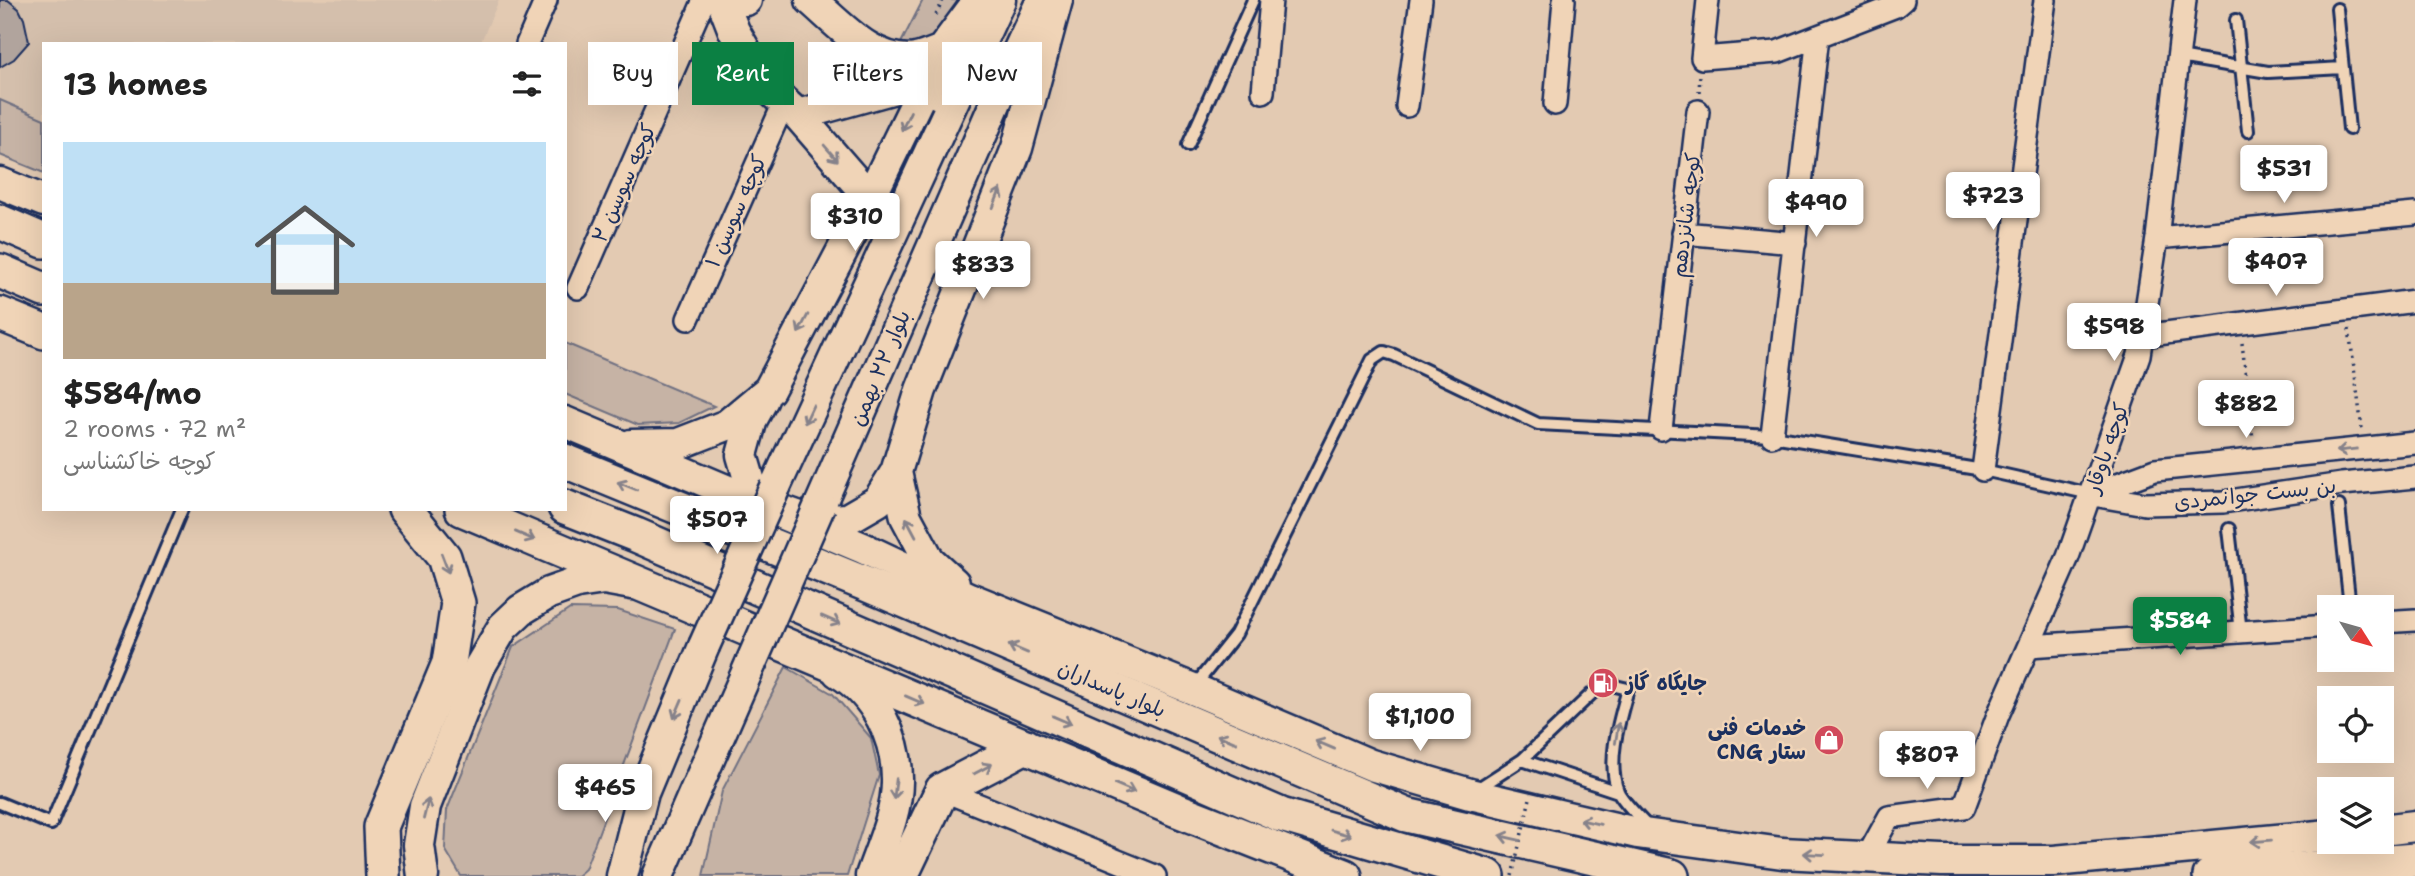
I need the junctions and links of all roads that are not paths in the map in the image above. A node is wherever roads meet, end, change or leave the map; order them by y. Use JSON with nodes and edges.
{"nodes":[{"id":1,"x":546,"y":0,"type":"edge"},
{"id":2,"x":704,"y":0,"type":"edge"},
{"id":3,"x":722,"y":0,"type":"edge"},
{"id":4,"x":811,"y":0,"type":"edge"},
{"id":5,"x":979,"y":0,"type":"edge"},
{"id":6,"x":1000,"y":0,"type":"edge"},
{"id":7,"x":1042,"y":0,"type":"edge"},
{"id":8,"x":1057,"y":0,"type":"edge"},
{"id":9,"x":1253,"y":0,"type":"edge"},
{"id":10,"x":1271,"y":0,"type":"edge"},
{"id":11,"x":1420,"y":0,"type":"edge"},
{"id":12,"x":1564,"y":0,"type":"edge"},
{"id":13,"x":1708,"y":0,"type":"edge"},
{"id":14,"x":1903,"y":0,"type":"edge"},
{"id":15,"x":2045,"y":0,"type":"edge"},
{"id":16,"x":2185,"y":0,"type":"edge"},
{"id":17,"x":2337,"y":9,"type":"dead end"},
{"id":18,"x":2236,"y":20,"type":"dead end"},
{"id":19,"x":1818,"y":36,"type":"junction"},
{"id":20,"x":528,"y":42,"type":"edge"},
{"id":21,"x":948,"y":42,"type":"edge"},
{"id":22,"x":942,"y":50,"type":"joint"},
{"id":23,"x":2179,"y":57,"type":"junction"},
{"id":24,"x":2242,"y":68,"type":"junction"},
{"id":25,"x":2343,"y":68,"type":"junction"},
{"id":26,"x":928,"y":77,"type":"edge"},
{"id":27,"x":928,"y":89,"type":"edge"},
{"id":28,"x":1262,"y":92,"type":"dead end"},
{"id":29,"x":1555,"y":104,"type":"dead end"},
{"id":30,"x":810,"y":105,"type":"edge"},
{"id":31,"x":914,"y":105,"type":"edge"},
{"id":32,"x":1408,"y":106,"type":"dead end"},
{"id":33,"x":791,"y":109,"type":"junction"},
{"id":34,"x":1698,"y":111,"type":"road end"},
{"id":35,"x":948,"y":113,"type":"junction"},
{"id":36,"x":2349,"y":129,"type":"dead end"},
{"id":37,"x":2248,"y":131,"type":"dead end"},
{"id":38,"x":1188,"y":145,"type":"dead end"},
{"id":39,"x":0,"y":183,"type":"edge"},
{"id":40,"x":870,"y":198,"type":"junction"},
{"id":41,"x":42,"y":200,"type":"edge"},
{"id":42,"x":2415,"y":214,"type":"edge"},
{"id":43,"x":0,"y":222,"type":"edge"},
{"id":44,"x":1683,"y":233,"type":"junction"},
{"id":45,"x":2157,"y":239,"type":"junction"},
{"id":46,"x":42,"y":240,"type":"edge"},
{"id":47,"x":1795,"y":243,"type":"junction"},
{"id":48,"x":0,"y":271,"type":"edge"},
{"id":49,"x":578,"y":288,"type":"dead end"},
{"id":50,"x":42,"y":289,"type":"edge"},
{"id":51,"x":2415,"y":301,"type":"edge"},
{"id":52,"x":0,"y":314,"type":"edge"},
{"id":53,"x":688,"y":319,"type":"dead end"},
{"id":54,"x":42,"y":331,"type":"edge"},
{"id":55,"x":2142,"y":336,"type":"junction"},
{"id":56,"x":768,"y":390,"type":"junction"},
{"id":57,"x":567,"y":423,"type":"edge"},
{"id":58,"x":1661,"y":429,"type":"junction"},
{"id":59,"x":1772,"y":436,"type":"junction"},
{"id":60,"x":2415,"y":443,"type":"edge"},
{"id":61,"x":622,"y":446,"type":"junction"},
{"id":62,"x":567,"y":462,"type":"edge"},
{"id":63,"x":1983,"y":470,"type":"junction"},
{"id":64,"x":896,"y":472,"type":"junction"},
{"id":65,"x":2415,"y":478,"type":"edge"},
{"id":66,"x":2091,"y":495,"type":"junction"},
{"id":67,"x":2339,"y":506,"type":"dead end"},
{"id":68,"x":567,"y":508,"type":"edge"},
{"id":69,"x":181,"y":511,"type":"edge"},
{"id":70,"x":407,"y":511,"type":"edge"},
{"id":71,"x":467,"y":511,"type":"edge"},
{"id":72,"x":2229,"y":529,"type":"dead end"},
{"id":73,"x":646,"y":587,"type":"junction"},
{"id":74,"x":2349,"y":595,"type":"edge"},
{"id":75,"x":969,"y":598,"type":"junction"},
{"id":76,"x":2415,"y":620,"type":"edge"},
{"id":77,"x":2394,"y":621,"type":"edge"},
{"id":78,"x":2317,"y":627,"type":"edge"},
{"id":79,"x":2241,"y":632,"type":"junction"},
{"id":80,"x":2029,"y":646,"type":"junction"},
{"id":81,"x":814,"y":657,"type":"junction"},
{"id":82,"x":1193,"y":689,"type":"junction"},
{"id":83,"x":1026,"y":746,"type":"junction"},
{"id":84,"x":1522,"y":760,"type":"junction"},
{"id":85,"x":702,"y":774,"type":"junction"},
{"id":86,"x":942,"y":790,"type":"junction"},
{"id":87,"x":1618,"y":792,"type":"junction"},
{"id":88,"x":643,"y":793,"type":"junction"},
{"id":89,"x":1470,"y":794,"type":"junction"},
{"id":90,"x":0,"y":803,"type":"edge"},
{"id":91,"x":1282,"y":816,"type":"junction"},
{"id":92,"x":2415,"y":826,"type":"edge"},
{"id":93,"x":2394,"y":829,"type":"edge"},
{"id":94,"x":1656,"y":836,"type":"junction"},
{"id":95,"x":2317,"y":836,"type":"edge"},
{"id":96,"x":1867,"y":857,"type":"junction"},
{"id":97,"x":2415,"y":860,"type":"edge"},
{"id":98,"x":1336,"y":874,"type":"edge"},
{"id":99,"x":383,"y":876,"type":"edge"},
{"id":100,"x":423,"y":876,"type":"edge"},
{"id":101,"x":609,"y":876,"type":"edge"},
{"id":102,"x":622,"y":876,"type":"edge"},
{"id":103,"x":658,"y":876,"type":"edge"},
{"id":104,"x":676,"y":876,"type":"edge"},
{"id":105,"x":871,"y":876,"type":"edge"},
{"id":106,"x":901,"y":876,"type":"edge"},
{"id":107,"x":1155,"y":876,"type":"edge"},
{"id":108,"x":1488,"y":876,"type":"edge"},
{"id":109,"x":1672,"y":876,"type":"edge"},
{"id":110,"x":2210,"y":876,"type":"edge"}],
"edges":[{"from":1,"to":20,"type":"street"},
{"from":2,"to":49,"type":"street","name":"کوچه سوسن ۲"},
{"from":3,"to":33,"type":"main road"},
{"from":4,"to":22,"type":"main road"},
{"from":5,"to":21,"type":"main road"},
{"from":6,"to":35,"type":"main road","name":"بلوار ۲۲ بهمن"},
{"from":7,"to":85,"type":"main road","name":"بلوار ۲۲ بهمن","bridge":true},
{"from":64,"to":8,"type":"main road","one_way":true},
{"from":9,"to":38,"type":"lane"},
{"from":10,"to":28,"type":"street"},
{"from":11,"to":32,"type":"street"},
{"from":12,"to":29,"type":"street"},
{"from":13,"to":19,"type":"street"},
{"from":14,"to":19,"type":"street"},
{"from":15,"to":63,"type":"street"},
{"from":16,"to":23,"type":"street","name":"کوچه باوقار"},
{"from":17,"to":25,"type":"lane"},
{"from":18,"to":24,"type":"lane"},
{"from":19,"to":47,"type":"street"},
{"from":22,"to":26,"type":"main road"},
{"from":23,"to":24,"type":"lane"},
{"from":23,"to":45,"type":"street","name":"کوچه باوقار"},
{"from":24,"to":25,"type":"lane"},
{"from":24,"to":37,"type":"lane"},
{"from":25,"to":36,"type":"lane"},
{"from":27,"to":35,"type":"main road"},
{"from":30,"to":33,"type":"main road"},
{"from":31,"to":40,"type":"main road","one_way":true},
{"from":33,"to":40,"type":"main road","one_way":true},
{"from":33,"to":53,"type":"street","name":"کوچه سوسن ۱"},
{"from":34,"to":44,"type":"street","name":"کوچه شانزدهم"},
{"from":35,"to":88,"type":"main road","name":"بلوار ۲۲ بهمن","one_way":true,"bridge":true},
{"from":39,"to":41,"type":"main road"},
{"from":40,"to":56,"type":"main road","one_way":true},
{"from":42,"to":45,"type":"street"},
{"from":43,"to":46,"type":"main road"},
{"from":44,"to":47,"type":"street"},
{"from":44,"to":58,"type":"street","name":"کوچه شانزدهم"},
{"from":45,"to":55,"type":"street","name":"کوچه باوقار"},
{"from":47,"to":59,"type":"street"},
{"from":48,"to":50,"type":"main road"},
{"from":51,"to":55,"type":"street"},
{"from":52,"to":54,"type":"main road"},
{"from":55,"to":66,"type":"street","name":"کوچه باوقار"},
{"from":56,"to":61,"type":"main road"},
{"from":56,"to":64,"type":"main road"},
{"from":57,"to":61,"type":"main road"},
{"from":58,"to":59,"type":"lane"},
{"from":58,"to":82,"type":"lane"},
{"from":59,"to":63,"type":"lane"},
{"from":60,"to":66,"type":"street","name":"بن بست جوانمردی","one_way":true},
{"from":61,"to":75,"type":"main road"},
{"from":109,"to":62,"type":"main road","name":"بلوار پاسداران","one_way":true},
{"from":63,"to":66,"type":"lane"},
{"from":75,"to":64,"type":"main road","one_way":true},
{"from":65,"to":66,"type":"street","name":"بن بست جوانمردی"},
{"from":66,"to":80,"type":"street","name":"کوچه باوقار"},
{"from":67,"to":74,"type":"lane"},
{"from":68,"to":91,"type":"main road","one_way":true},
{"from":69,"to":90,"type":"lane"},
{"from":70,"to":99,"type":"main road","one_way":true},
{"from":71,"to":73,"type":"main road","one_way":true},
{"from":72,"to":79,"type":"lane"},
{"from":73,"to":81,"type":"main road"},
{"from":100,"to":73,"type":"main road","one_way":true},
{"from":75,"to":82,"type":"main road"},
{"from":76,"to":77,"type":"street"},
{"from":78,"to":79,"type":"street"},
{"from":79,"to":80,"type":"street"},
{"from":80,"to":96,"type":"street","name":"کوچه باوقار"},
{"from":81,"to":83,"type":"main road","one_way":true},
{"from":81,"to":105,"type":"main road","one_way":true},
{"from":89,"to":82,"type":"main road","one_way":true},
{"from":86,"to":83,"type":"main road","one_way":true},
{"from":83,"to":98,"type":"main road","one_way":true},
{"from":84,"to":87,"type":"lane"},
{"from":87,"to":84,"type":"lane","one_way":true},
{"from":84,"to":89,"type":"lane"},
{"from":85,"to":103,"type":"main road"},
{"from":85,"to":104,"type":"main road"},
{"from":86,"to":106,"type":"main road"},
{"from":86,"to":107,"type":"street"},
{"from":87,"to":94,"type":"lane"},
{"from":88,"to":101,"type":"main road"},
{"from":88,"to":102,"type":"main road"},
{"from":94,"to":89,"type":"main road","one_way":true},
{"from":91,"to":98,"type":"main road"},
{"from":91,"to":108,"type":"main road","one_way":true},
{"from":92,"to":93,"type":"main road"},
{"from":96,"to":94,"type":"main road","one_way":true},
{"from":95,"to":96,"type":"main road","one_way":true},
{"from":97,"to":110,"type":"main road"}]}
